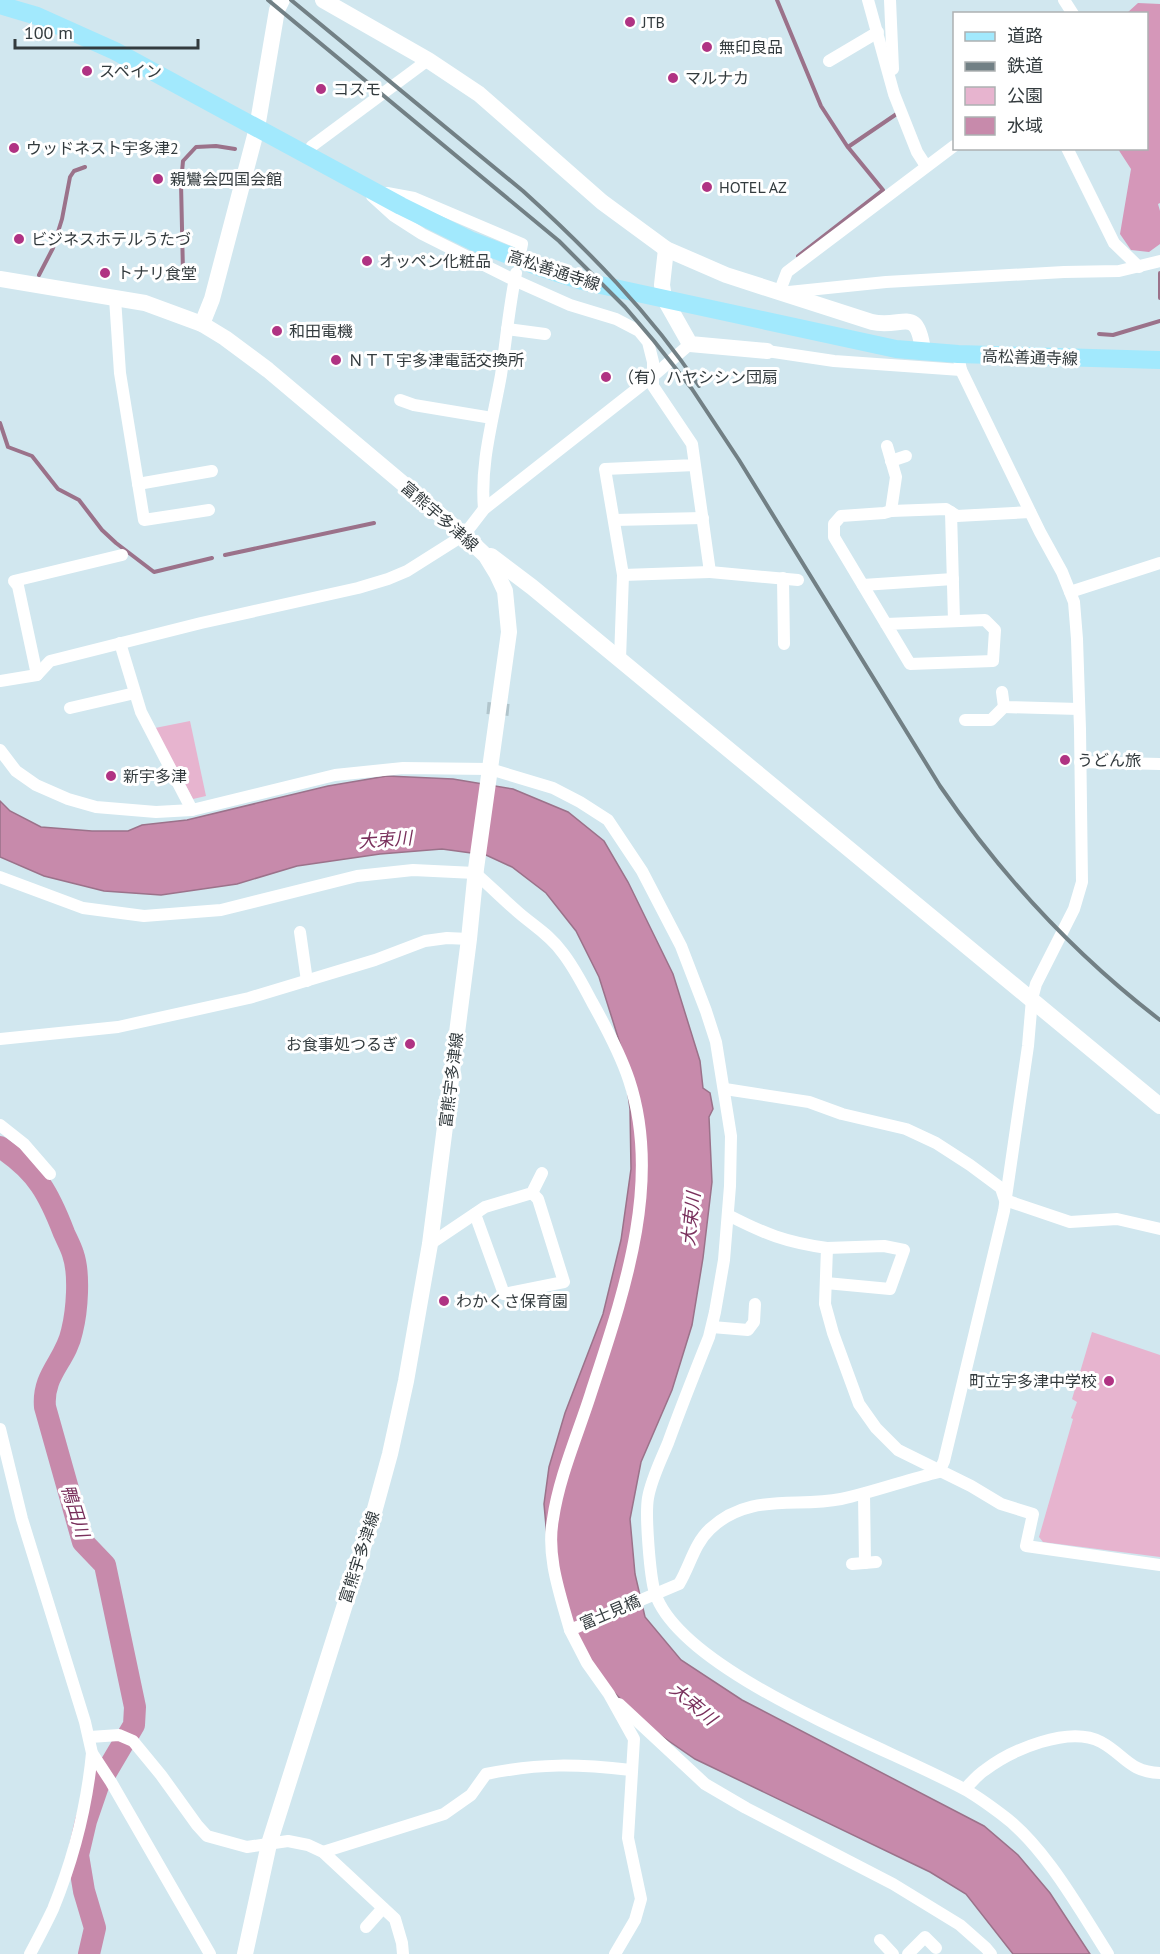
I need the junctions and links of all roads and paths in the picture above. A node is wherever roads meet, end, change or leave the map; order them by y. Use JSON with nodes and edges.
{"nodes":[{"id":1,"x":282,"y":0,"type":"edge"},
{"id":2,"x":323,"y":0,"type":"edge"},
{"id":3,"x":868,"y":0,"type":"edge"},
{"id":4,"x":890,"y":0,"type":"edge"},
{"id":5,"x":0,"y":5,"type":"edge"},
{"id":6,"x":874,"y":34,"type":"junction"},
{"id":7,"x":428,"y":60,"type":"junction"},
{"id":8,"x":829,"y":61,"type":"dead end"},
{"id":9,"x":894,"y":94,"type":"junction"},
{"id":10,"x":257,"y":128,"type":"junction"},
{"id":11,"x":953,"y":147,"type":"edge"},
{"id":12,"x":1068,"y":150,"type":"edge"},
{"id":13,"x":306,"y":154,"type":"junction"},
{"id":14,"x":926,"y":166,"type":"junction"},
{"id":15,"x":353,"y":180,"type":"junction"},
{"id":16,"x":374,"y":191,"type":"junction"},
{"id":17,"x":521,"y":249,"type":"dead end"},
{"id":18,"x":666,"y":249,"type":"junction"},
{"id":19,"x":1160,"y":261,"type":"edge"},
{"id":20,"x":1139,"y":267,"type":"junction"},
{"id":21,"x":515,"y":277,"type":"junction"},
{"id":22,"x":0,"y":279,"type":"edge"},
{"id":23,"x":778,"y":293,"type":"junction"},
{"id":24,"x":115,"y":297,"type":"junction"},
{"id":25,"x":202,"y":324,"type":"junction"},
{"id":26,"x":507,"y":330,"type":"junction"},
{"id":27,"x":545,"y":334,"type":"dead end"},
{"id":28,"x":690,"y":344,"type":"junction"},
{"id":29,"x":766,"y":351,"type":"joint"},
{"id":30,"x":923,"y":351,"type":"junction"},
{"id":31,"x":1160,"y":360,"type":"edge"},
{"id":32,"x":959,"y":362,"type":"junction"},
{"id":33,"x":652,"y":377,"type":"junction"},
{"id":34,"x":400,"y":400,"type":"dead end"},
{"id":35,"x":492,"y":418,"type":"junction"},
{"id":36,"x":887,"y":446,"type":"dead end"},
{"id":37,"x":906,"y":456,"type":"dead end"},
{"id":38,"x":891,"y":461,"type":"junction"},
{"id":39,"x":695,"y":465,"type":"junction"},
{"id":40,"x":212,"y":471,"type":"dead end"},
{"id":41,"x":138,"y":484,"type":"junction"},
{"id":42,"x":484,"y":509,"type":"junction"},
{"id":43,"x":209,"y":510,"type":"dead end"},
{"id":44,"x":891,"y":511,"type":"junction"},
{"id":45,"x":951,"y":512,"type":"junction"},
{"id":46,"x":1030,"y":512,"type":"junction"},
{"id":47,"x":703,"y":518,"type":"junction"},
{"id":48,"x":614,"y":520,"type":"junction"},
{"id":49,"x":464,"y":535,"type":"junction"},
{"id":50,"x":122,"y":555,"type":"dead end"},
{"id":51,"x":1160,"y":563,"type":"edge"},
{"id":52,"x":710,"y":572,"type":"junction"},
{"id":53,"x":623,"y":575,"type":"junction"},
{"id":54,"x":783,"y":578,"type":"junction"},
{"id":55,"x":953,"y":579,"type":"junction"},
{"id":56,"x":798,"y":580,"type":"dead end"},
{"id":57,"x":863,"y":585,"type":"junction"},
{"id":58,"x":1070,"y":592,"type":"junction"},
{"id":59,"x":954,"y":621,"type":"junction"},
{"id":60,"x":886,"y":624,"type":"junction"},
{"id":61,"x":120,"y":643,"type":"junction"},
{"id":62,"x":784,"y":644,"type":"dead end"},
{"id":63,"x":620,"y":659,"type":"junction"},
{"id":64,"x":37,"y":675,"type":"junction"},
{"id":65,"x":0,"y":681,"type":"edge"},
{"id":66,"x":1002,"y":692,"type":"dead end"},
{"id":67,"x":135,"y":693,"type":"junction"},
{"id":68,"x":1004,"y":707,"type":"junction"},
{"id":69,"x":70,"y":708,"type":"dead end"},
{"id":70,"x":1079,"y":709,"type":"junction"},
{"id":71,"x":965,"y":720,"type":"dead end"},
{"id":72,"x":0,"y":750,"type":"edge"},
{"id":73,"x":1080,"y":762,"type":"junction"},
{"id":74,"x":1160,"y":764,"type":"edge"},
{"id":75,"x":489,"y":773,"type":"junction"},
{"id":76,"x":192,"y":810,"type":"junction"},
{"id":77,"x":475,"y":871,"type":"junction"},
{"id":78,"x":0,"y":877,"type":"edge"},
{"id":79,"x":300,"y":932,"type":"dead end"},
{"id":80,"x":469,"y":939,"type":"junction"},
{"id":81,"x":307,"y":981,"type":"junction"},
{"id":82,"x":1032,"y":999,"type":"junction"},
{"id":83,"x":0,"y":1038,"type":"edge"},
{"id":84,"x":725,"y":1089,"type":"junction"},
{"id":85,"x":1160,"y":1106,"type":"edge"},
{"id":86,"x":0,"y":1125,"type":"edge"},
{"id":87,"x":542,"y":1173,"type":"dead end"},
{"id":88,"x":50,"y":1174,"type":"dead end"},
{"id":89,"x":532,"y":1193,"type":"junction"},
{"id":90,"x":1005,"y":1200,"type":"junction"},
{"id":91,"x":475,"y":1214,"type":"junction"},
{"id":92,"x":728,"y":1215,"type":"junction"},
{"id":93,"x":1160,"y":1228,"type":"edge"},
{"id":94,"x":430,"y":1244,"type":"junction"},
{"id":95,"x":826,"y":1248,"type":"junction"},
{"id":96,"x":826,"y":1283,"type":"junction"},
{"id":97,"x":755,"y":1304,"type":"dead end"},
{"id":98,"x":712,"y":1327,"type":"junction"},
{"id":99,"x":0,"y":1429,"type":"edge"},
{"id":100,"x":939,"y":1472,"type":"junction"},
{"id":101,"x":864,"y":1494,"type":"junction"},
{"id":102,"x":864,"y":1563,"type":"dead end"},
{"id":103,"x":1160,"y":1565,"type":"edge"},
{"id":104,"x":651,"y":1595,"type":"junction"},
{"id":105,"x":571,"y":1629,"type":"junction"},
{"id":106,"x":609,"y":1694,"type":"junction"},
{"id":107,"x":90,"y":1737,"type":"junction"},
{"id":108,"x":92,"y":1753,"type":"junction"},
{"id":109,"x":631,"y":1770,"type":"junction"},
{"id":110,"x":1160,"y":1773,"type":"edge"},
{"id":111,"x":965,"y":1789,"type":"junction"},
{"id":112,"x":269,"y":1844,"type":"junction"},
{"id":113,"x":323,"y":1852,"type":"junction"},
{"id":114,"x":383,"y":1908,"type":"junction"},
{"id":115,"x":366,"y":1927,"type":"dead end"},
{"id":116,"x":880,"y":1940,"type":"dead end"},
{"id":117,"x":936,"y":1948,"type":"dead end"},
{"id":118,"x":30,"y":1954,"type":"edge"},
{"id":119,"x":210,"y":1954,"type":"edge"},
{"id":120,"x":245,"y":1954,"type":"edge"},
{"id":121,"x":403,"y":1954,"type":"edge"},
{"id":122,"x":615,"y":1954,"type":"edge"},
{"id":123,"x":893,"y":1954,"type":"edge"},
{"id":124,"x":908,"y":1954,"type":"edge"},
{"id":125,"x":991,"y":1954,"type":"edge"},
{"id":126,"x":1108,"y":1954,"type":"edge"}],
"edges":[{"from":1,"to":10,"type":"main road"},
{"from":2,"to":7,"type":"main road"},
{"from":3,"to":6,"type":"street"},
{"from":4,"to":9,"type":"street"},
{"from":5,"to":10,"type":"main road","name":"高松善通寺線"},
{"from":6,"to":8,"type":"street"},
{"from":6,"to":9,"type":"street"},
{"from":7,"to":13,"type":"street"},
{"from":7,"to":18,"type":"main road"},
{"from":9,"to":14,"type":"street"},
{"from":10,"to":13,"type":"main road","name":"高松善通寺線"},
{"from":10,"to":25,"type":"main road"},
{"from":11,"to":14,"type":"street"},
{"from":12,"to":20,"type":"street"},
{"from":13,"to":15,"type":"main road","name":"高松善通寺線"},
{"from":14,"to":23,"type":"street"},
{"from":15,"to":16,"type":"main road","name":"高松善通寺線"},
{"from":15,"to":21,"type":"street"},
{"from":16,"to":17,"type":"street"},
{"from":16,"to":30,"type":"main road","name":"高松善通寺線"},
{"from":18,"to":23,"type":"main road"},
{"from":18,"to":28,"type":"main road"},
{"from":19,"to":20,"type":"street"},
{"from":20,"to":23,"type":"street"},
{"from":21,"to":26,"type":"street"},
{"from":21,"to":33,"type":"street"},
{"from":22,"to":24,"type":"main road","name":"富熊宇多津線"},
{"from":23,"to":30,"type":"main road"},
{"from":24,"to":25,"type":"main road","name":"富熊宇多津線"},
{"from":24,"to":41,"type":"street"},
{"from":25,"to":49,"type":"main road","name":"富熊宇多津線"},
{"from":26,"to":27,"type":"street"},
{"from":26,"to":35,"type":"street"},
{"from":28,"to":29,"type":"main road"},
{"from":28,"to":33,"type":"street"},
{"from":29,"to":32,"type":"street"},
{"from":30,"to":32,"type":"main road","name":"高松善通寺線"},
{"from":31,"to":32,"type":"main road","name":"高松善通寺線"},
{"from":32,"to":46,"type":"street"},
{"from":33,"to":39,"type":"street"},
{"from":33,"to":42,"type":"street"},
{"from":34,"to":35,"type":"street"},
{"from":35,"to":42,"type":"street"},
{"from":36,"to":38,"type":"street"},
{"from":37,"to":38,"type":"street"},
{"from":38,"to":44,"type":"street"},
{"from":39,"to":47,"type":"street"},
{"from":39,"to":48,"type":"street"},
{"from":40,"to":41,"type":"street"},
{"from":41,"to":43,"type":"street"},
{"from":42,"to":49,"type":"street"},
{"from":44,"to":45,"type":"street"},
{"from":44,"to":57,"type":"street"},
{"from":45,"to":46,"type":"street"},
{"from":45,"to":55,"type":"street"},
{"from":46,"to":58,"type":"street"},
{"from":47,"to":48,"type":"street"},
{"from":47,"to":52,"type":"street"},
{"from":48,"to":53,"type":"street"},
{"from":49,"to":61,"type":"street"},
{"from":49,"to":63,"type":"main road"},
{"from":49,"to":75,"type":"main road","name":"富熊宇多津線"},
{"from":50,"to":64,"type":"street"},
{"from":51,"to":58,"type":"street"},
{"from":52,"to":53,"type":"street"},
{"from":52,"to":54,"type":"street"},
{"from":53,"to":63,"type":"street"},
{"from":54,"to":56,"type":"street"},
{"from":54,"to":62,"type":"street"},
{"from":55,"to":57,"type":"street"},
{"from":55,"to":59,"type":"street"},
{"from":57,"to":60,"type":"street"},
{"from":58,"to":70,"type":"street"},
{"from":59,"to":60,"type":"street"},
{"from":59,"to":60,"type":"street"},
{"from":61,"to":64,"type":"street"},
{"from":61,"to":67,"type":"street"},
{"from":63,"to":82,"type":"main road"},
{"from":64,"to":65,"type":"street"},
{"from":66,"to":68,"type":"street"},
{"from":67,"to":69,"type":"street"},
{"from":67,"to":76,"type":"street"},
{"from":68,"to":70,"type":"street"},
{"from":68,"to":71,"type":"street"},
{"from":70,"to":73,"type":"street"},
{"from":72,"to":76,"type":"street"},
{"from":73,"to":74,"type":"street"},
{"from":73,"to":82,"type":"street"},
{"from":75,"to":76,"type":"street"},
{"from":75,"to":77,"type":"main road","name":"富熊宇多津線"},
{"from":75,"to":84,"type":"street"},
{"from":77,"to":78,"type":"street"},
{"from":77,"to":80,"type":"main road","name":"富熊宇多津線"},
{"from":77,"to":105,"type":"street"},
{"from":79,"to":81,"type":"street"},
{"from":80,"to":81,"type":"street"},
{"from":80,"to":94,"type":"main road","name":"富熊宇多津線"},
{"from":81,"to":83,"type":"street"},
{"from":82,"to":85,"type":"main road"},
{"from":82,"to":90,"type":"street"},
{"from":84,"to":90,"type":"street"},
{"from":84,"to":92,"type":"street"},
{"from":86,"to":88,"type":"street"},
{"from":87,"to":89,"type":"street"},
{"from":89,"to":91,"type":"street"},
{"from":89,"to":91,"type":"street"},
{"from":90,"to":93,"type":"street"},
{"from":90,"to":100,"type":"street"},
{"from":91,"to":94,"type":"street"},
{"from":92,"to":95,"type":"street"},
{"from":92,"to":98,"type":"street"},
{"from":94,"to":112,"type":"main road","name":"富熊宇多津線"},
{"from":95,"to":96,"type":"street"},
{"from":95,"to":96,"type":"street"},
{"from":96,"to":100,"type":"street"},
{"from":97,"to":98,"type":"street"},
{"from":98,"to":104,"type":"street"},
{"from":99,"to":107,"type":"street"},
{"from":100,"to":101,"type":"street","name":"富士見橋"},
{"from":100,"to":103,"type":"street"},
{"from":101,"to":102,"type":"street"},
{"from":101,"to":104,"type":"street","name":"富士見橋"},
{"from":104,"to":105,"type":"street","name":"富士見橋"},
{"from":104,"to":111,"type":"street"},
{"from":105,"to":106,"type":"street"},
{"from":106,"to":109,"type":"street"},
{"from":106,"to":125,"type":"street"},
{"from":107,"to":108,"type":"street"},
{"from":107,"to":112,"type":"street"},
{"from":108,"to":118,"type":"street"},
{"from":108,"to":119,"type":"street"},
{"from":109,"to":113,"type":"street"},
{"from":109,"to":122,"type":"street"},
{"from":110,"to":111,"type":"street"},
{"from":111,"to":126,"type":"street"},
{"from":112,"to":113,"type":"street"},
{"from":112,"to":120,"type":"main road","name":"富熊宇多津線"},
{"from":113,"to":114,"type":"street"},
{"from":114,"to":115,"type":"street"},
{"from":114,"to":121,"type":"street"},
{"from":116,"to":123,"type":"street"},
{"from":117,"to":124,"type":"street"}]}
